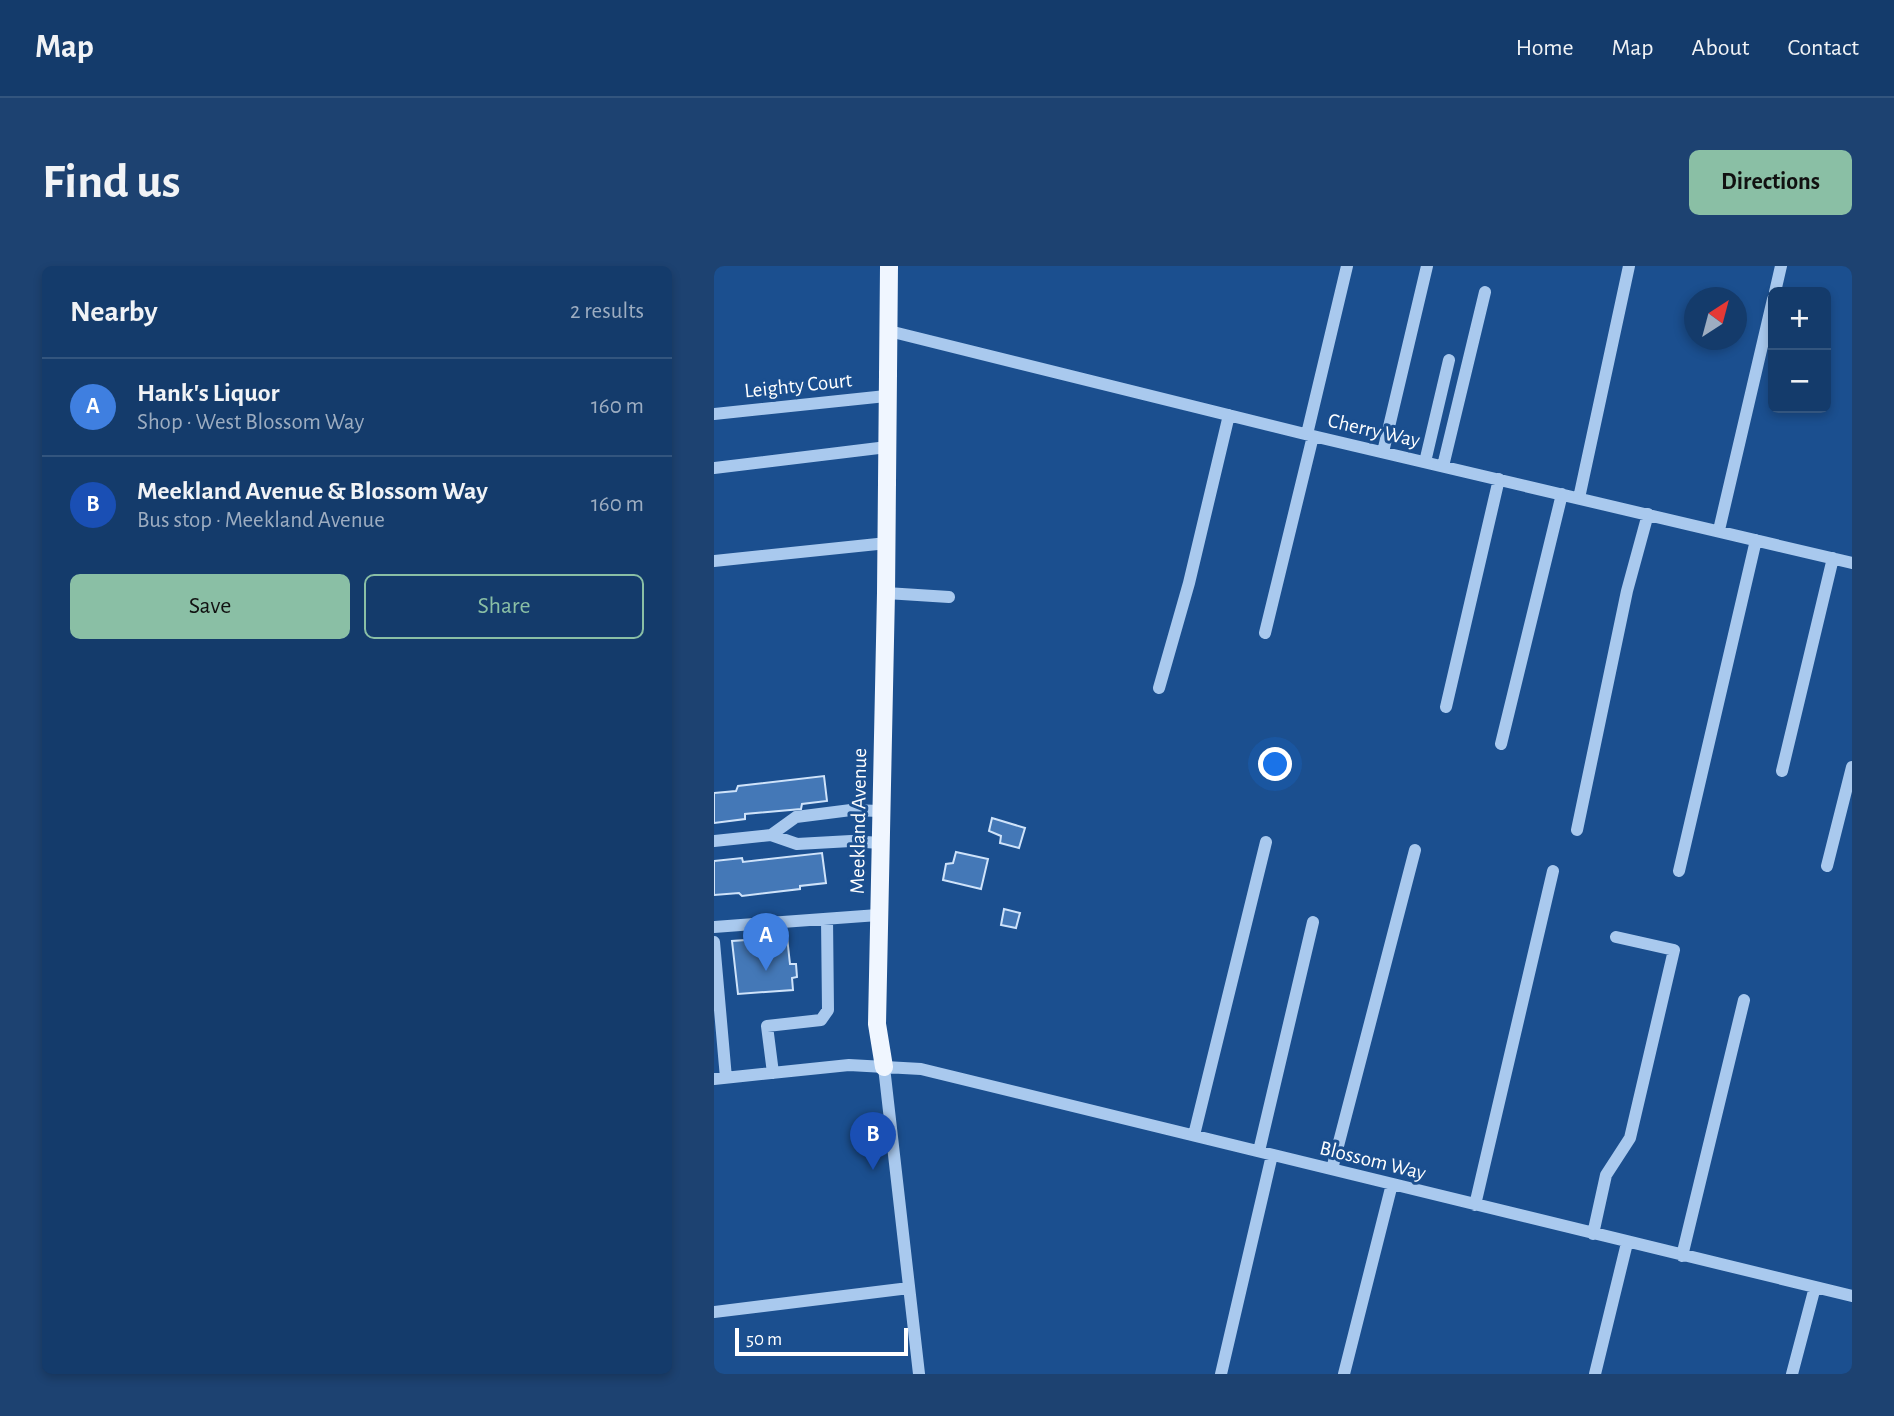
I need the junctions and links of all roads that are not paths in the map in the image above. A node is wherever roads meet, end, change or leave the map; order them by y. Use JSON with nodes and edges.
{"nodes":[{"id":1,"x":889,"y":266,"type":"edge"},
{"id":2,"x":1347,"y":266,"type":"edge"},
{"id":3,"x":1427,"y":266,"type":"edge"},
{"id":4,"x":1629,"y":266,"type":"edge"},
{"id":5,"x":1781,"y":266,"type":"edge"},
{"id":6,"x":1776,"y":287,"type":"edge"},
{"id":7,"x":1485,"y":292,"type":"dead end"},
{"id":8,"x":1768,"y":320,"type":"edge"},
{"id":9,"x":889,"y":331,"type":"junction"},
{"id":10,"x":1449,"y":360,"type":"dead end"},
{"id":11,"x":887,"y":396,"type":"junction"},
{"id":12,"x":714,"y":414,"type":"edge"},
{"id":13,"x":1229,"y":415,"type":"junction"},
{"id":14,"x":1310,"y":435,"type":"junction"},
{"id":15,"x":887,"y":447,"type":"junction"},
{"id":16,"x":1383,"y":452,"type":"junction"},
{"id":17,"x":1425,"y":462,"type":"junction"},
{"id":18,"x":1443,"y":466,"type":"junction"},
{"id":19,"x":714,"y":468,"type":"edge"},
{"id":20,"x":1499,"y":479,"type":"junction"},
{"id":21,"x":1562,"y":494,"type":"junction"},
{"id":22,"x":1579,"y":498,"type":"junction"},
{"id":23,"x":1648,"y":514,"type":"junction"},
{"id":24,"x":1718,"y":530,"type":"junction"},
{"id":25,"x":1756,"y":540,"type":"junction"},
{"id":26,"x":887,"y":543,"type":"junction"},
{"id":27,"x":1833,"y":558,"type":"junction"},
{"id":28,"x":714,"y":561,"type":"edge"},
{"id":29,"x":1852,"y":563,"type":"edge"},
{"id":30,"x":886,"y":593,"type":"junction"},
{"id":31,"x":949,"y":597,"type":"dead end"},
{"id":32,"x":1265,"y":633,"type":"dead end"},
{"id":33,"x":1159,"y":688,"type":"dead end"},
{"id":34,"x":1446,"y":706,"type":"dead end"},
{"id":35,"x":1501,"y":744,"type":"dead end"},
{"id":36,"x":1852,"y":767,"type":"edge"},
{"id":37,"x":1782,"y":771,"type":"dead end"},
{"id":38,"x":880,"y":811,"type":"junction"},
{"id":39,"x":1577,"y":830,"type":"dead end"},
{"id":40,"x":771,"y":835,"type":"junction"},
{"id":41,"x":714,"y":841,"type":"edge"},
{"id":42,"x":880,"y":842,"type":"junction"},
{"id":43,"x":1266,"y":842,"type":"dead end"},
{"id":44,"x":1415,"y":850,"type":"dead end"},
{"id":45,"x":1827,"y":866,"type":"dead end"},
{"id":46,"x":1553,"y":871,"type":"dead end"},
{"id":47,"x":1679,"y":871,"type":"dead end"},
{"id":48,"x":878,"y":915,"type":"junction"},
{"id":49,"x":827,"y":919,"type":"junction"},
{"id":50,"x":1313,"y":922,"type":"dead end"},
{"id":51,"x":714,"y":927,"type":"edge"},
{"id":52,"x":1616,"y":937,"type":"dead end"},
{"id":53,"x":714,"y":942,"type":"edge"},
{"id":54,"x":1744,"y":1000,"type":"dead end"},
{"id":55,"x":718,"y":1013,"type":"edge"},
{"id":56,"x":884,"y":1067,"type":"junction"},
{"id":57,"x":773,"y":1073,"type":"junction"},
{"id":58,"x":720,"y":1079,"type":"edge"},
{"id":59,"x":1194,"y":1135,"type":"junction"},
{"id":60,"x":1259,"y":1152,"type":"junction"},
{"id":61,"x":1272,"y":1155,"type":"junction"},
{"id":62,"x":1332,"y":1170,"type":"junction"},
{"id":63,"x":1392,"y":1184,"type":"junction"},
{"id":64,"x":1475,"y":1205,"type":"junction"},
{"id":65,"x":1593,"y":1234,"type":"junction"},
{"id":66,"x":1627,"y":1243,"type":"junction"},
{"id":67,"x":1682,"y":1256,"type":"junction"},
{"id":68,"x":1815,"y":1287,"type":"junction"},
{"id":69,"x":909,"y":1288,"type":"junction"},
{"id":70,"x":1852,"y":1296,"type":"edge"},
{"id":71,"x":714,"y":1312,"type":"edge"},
{"id":72,"x":919,"y":1374,"type":"edge"},
{"id":73,"x":1221,"y":1374,"type":"edge"},
{"id":74,"x":1344,"y":1374,"type":"edge"},
{"id":75,"x":1595,"y":1374,"type":"edge"},
{"id":76,"x":1792,"y":1374,"type":"edge"}],
"edges":[{"from":1,"to":9,"type":"main road","name":"Meekland Avenue"},
{"from":2,"to":14,"type":"street"},
{"from":3,"to":16,"type":"street"},
{"from":4,"to":22,"type":"street"},
{"from":5,"to":6,"type":"street"},
{"from":7,"to":18,"type":"street"},
{"from":8,"to":24,"type":"street"},
{"from":9,"to":11,"type":"main road","name":"Meekland Avenue"},
{"from":9,"to":13,"type":"street","name":"Cherry Way"},
{"from":10,"to":17,"type":"street"},
{"from":11,"to":12,"type":"street","name":"Leighty Court"},
{"from":11,"to":15,"type":"main road","name":"Meekland Avenue"},
{"from":13,"to":14,"type":"street","name":"Cherry Way"},
{"from":13,"to":33,"type":"street"},
{"from":14,"to":16,"type":"street","name":"Cherry Way"},
{"from":14,"to":32,"type":"street"},
{"from":15,"to":19,"type":"street"},
{"from":15,"to":26,"type":"main road","name":"Meekland Avenue"},
{"from":16,"to":17,"type":"street","name":"Cherry Way"},
{"from":17,"to":18,"type":"street","name":"Cherry Way"},
{"from":18,"to":20,"type":"street","name":"Cherry Way"},
{"from":20,"to":21,"type":"street","name":"Cherry Way"},
{"from":20,"to":34,"type":"street"},
{"from":21,"to":22,"type":"street","name":"Cherry Way"},
{"from":21,"to":35,"type":"street"},
{"from":22,"to":23,"type":"street","name":"Cherry Way"},
{"from":23,"to":24,"type":"street","name":"Cherry Way"},
{"from":23,"to":39,"type":"street"},
{"from":24,"to":25,"type":"street","name":"Cherry Way"},
{"from":25,"to":27,"type":"street","name":"Cherry Way"},
{"from":25,"to":47,"type":"street"},
{"from":26,"to":28,"type":"street"},
{"from":26,"to":30,"type":"main road","name":"Meekland Avenue"},
{"from":27,"to":29,"type":"street","name":"Cherry Way"},
{"from":27,"to":37,"type":"street"},
{"from":30,"to":31,"type":"street"},
{"from":30,"to":38,"type":"main road","name":"Meekland Avenue"},
{"from":36,"to":45,"type":"street"},
{"from":38,"to":40,"type":"street"},
{"from":38,"to":42,"type":"main road","name":"Meekland Avenue"},
{"from":40,"to":41,"type":"street"},
{"from":40,"to":42,"type":"street"},
{"from":42,"to":48,"type":"main road","name":"Meekland Avenue"},
{"from":43,"to":59,"type":"street"},
{"from":44,"to":62,"type":"street"},
{"from":46,"to":64,"type":"street"},
{"from":48,"to":49,"type":"street"},
{"from":48,"to":56,"type":"main road","name":"Meekland Avenue"},
{"from":49,"to":51,"type":"street"},
{"from":49,"to":57,"type":"street"},
{"from":50,"to":60,"type":"street"},
{"from":52,"to":65,"type":"street"},
{"from":53,"to":55,"type":"street"},
{"from":54,"to":67,"type":"street"},
{"from":55,"to":58,"type":"street"},
{"from":56,"to":57,"type":"street","name":"Blossom Way"},
{"from":56,"to":59,"type":"street","name":"Blossom Way"},
{"from":56,"to":69,"type":"street","name":"Meekland Avenue"},
{"from":57,"to":58,"type":"street","name":"Blossom Way"},
{"from":59,"to":60,"type":"street","name":"Blossom Way"},
{"from":60,"to":61,"type":"street","name":"Blossom Way"},
{"from":61,"to":62,"type":"street","name":"Blossom Way"},
{"from":61,"to":73,"type":"street"},
{"from":62,"to":63,"type":"street","name":"Blossom Way"},
{"from":63,"to":64,"type":"street","name":"Blossom Way"},
{"from":63,"to":74,"type":"street"},
{"from":64,"to":65,"type":"street","name":"Blossom Way"},
{"from":65,"to":66,"type":"street","name":"Blossom Way"},
{"from":66,"to":67,"type":"street","name":"Blossom Way"},
{"from":66,"to":75,"type":"street"},
{"from":67,"to":68,"type":"street","name":"Blossom Way"},
{"from":68,"to":70,"type":"street","name":"Blossom Way"},
{"from":68,"to":76,"type":"street"},
{"from":69,"to":71,"type":"street"},
{"from":69,"to":72,"type":"street","name":"Meekland Avenue"}]}
